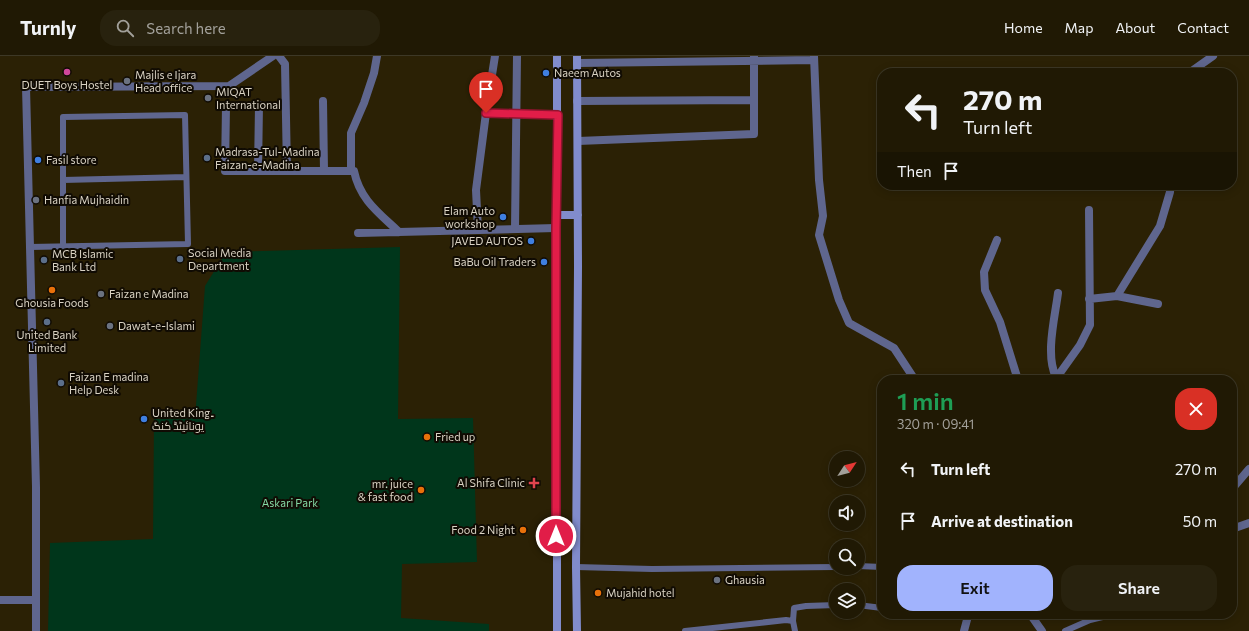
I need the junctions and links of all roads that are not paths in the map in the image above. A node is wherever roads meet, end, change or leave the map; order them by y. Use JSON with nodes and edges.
{"nodes":[{"id":1,"x":273,"y":56,"type":"edge"},
{"id":2,"x":279,"y":56,"type":"edge"},
{"id":3,"x":377,"y":56,"type":"edge"},
{"id":4,"x":495,"y":56,"type":"edge"},
{"id":5,"x":517,"y":56,"type":"edge"},
{"id":6,"x":557,"y":56,"type":"edge"},
{"id":7,"x":1213,"y":56,"type":"edge"},
{"id":8,"x":715,"y":58,"type":"edge"},
{"id":9,"x":754,"y":58,"type":"edge"},
{"id":10,"x":814,"y":58,"type":"edge"},
{"id":11,"x":577,"y":59,"type":"edge"},
{"id":12,"x":679,"y":59,"type":"edge"},
{"id":13,"x":1195,"y":68,"type":"edge"},
{"id":14,"x":754,"y":100,"type":"junction"},
{"id":15,"x":323,"y":101,"type":"dead end"},
{"id":16,"x":577,"y":101,"type":"junction"},
{"id":17,"x":259,"y":105,"type":"dead end"},
{"id":18,"x":226,"y":106,"type":"dead end"},
{"id":19,"x":486,"y":113,"type":"junction"},
{"id":20,"x":516,"y":114,"type":"junction"},
{"id":21,"x":558,"y":115,"type":"junction"},
{"id":22,"x":578,"y":141,"type":"junction"},
{"id":23,"x":258,"y":171,"type":"junction"},
{"id":24,"x":287,"y":171,"type":"junction"},
{"id":25,"x":324,"y":171,"type":"junction"},
{"id":26,"x":351,"y":171,"type":"junction"},
{"id":27,"x":186,"y":177,"type":"junction"},
{"id":28,"x":63,"y":180,"type":"junction"},
{"id":29,"x":1170,"y":192,"type":"dead end"},
{"id":30,"x":1089,"y":210,"type":"dead end"},
{"id":31,"x":557,"y":215,"type":"junction"},
{"id":32,"x":578,"y":215,"type":"junction"},
{"id":33,"x":556,"y":228,"type":"junction"},
{"id":34,"x":515,"y":229,"type":"junction"},
{"id":35,"x":478,"y":230,"type":"junction"},
{"id":36,"x":399,"y":232,"type":"junction"},
{"id":37,"x":358,"y":233,"type":"dead end"},
{"id":38,"x":997,"y":240,"type":"dead end"},
{"id":39,"x":63,"y":246,"type":"junction"},
{"id":40,"x":30,"y":247,"type":"junction"},
{"id":41,"x":1058,"y":293,"type":"dead end"},
{"id":42,"x":1117,"y":296,"type":"junction"},
{"id":43,"x":1090,"y":299,"type":"junction"},
{"id":44,"x":1158,"y":304,"type":"dead end"},
{"id":45,"x":913,"y":375,"type":"edge"},
{"id":46,"x":1016,"y":375,"type":"edge"},
{"id":47,"x":1054,"y":375,"type":"edge"},
{"id":48,"x":1057,"y":375,"type":"edge"},
{"id":49,"x":1249,"y":469,"type":"edge"},
{"id":50,"x":1237,"y":483,"type":"edge"},
{"id":51,"x":1249,"y":523,"type":"edge"},
{"id":52,"x":1237,"y":527,"type":"edge"},
{"id":53,"x":865,"y":566,"type":"edge"},
{"id":54,"x":576,"y":567,"type":"junction"},
{"id":55,"x":829,"y":567,"type":"edge"},
{"id":56,"x":877,"y":567,"type":"edge"},
{"id":57,"x":0,"y":600,"type":"edge"},
{"id":58,"x":36,"y":600,"type":"junction"},
{"id":59,"x":829,"y":605,"type":"edge"},
{"id":60,"x":865,"y":606,"type":"edge"},
{"id":61,"x":877,"y":607,"type":"edge"},
{"id":62,"x":968,"y":619,"type":"edge"},
{"id":63,"x":1034,"y":619,"type":"edge"},
{"id":64,"x":1094,"y":619,"type":"edge"},
{"id":65,"x":793,"y":621,"type":"junction"},
{"id":66,"x":36,"y":631,"type":"edge"},
{"id":67,"x":557,"y":631,"type":"edge"},
{"id":68,"x":577,"y":631,"type":"edge"},
{"id":69,"x":685,"y":631,"type":"edge"},
{"id":70,"x":795,"y":631,"type":"edge"},
{"id":71,"x":964,"y":631,"type":"edge"},
{"id":72,"x":1042,"y":631,"type":"edge"},
{"id":73,"x":1065,"y":631,"type":"edge"}],
"edges":[{"from":1,"to":40,"type":"street"},
{"from":2,"to":24,"type":"street"},
{"from":3,"to":26,"type":"street"},
{"from":4,"to":19,"type":"street"},
{"from":5,"to":20,"type":"street"},
{"from":6,"to":21,"type":"main road"},
{"from":7,"to":13,"type":"street"},
{"from":8,"to":9,"type":"street"},
{"from":8,"to":12,"type":"street"},
{"from":9,"to":10,"type":"street"},
{"from":9,"to":14,"type":"street"},
{"from":10,"to":45,"type":"street"},
{"from":11,"to":12,"type":"street"},
{"from":11,"to":16,"type":"main road"},
{"from":14,"to":16,"type":"street"},
{"from":14,"to":22,"type":"street"},
{"from":15,"to":25,"type":"street"},
{"from":16,"to":22,"type":"main road"},
{"from":17,"to":23,"type":"street"},
{"from":18,"to":23,"type":"street"},
{"from":19,"to":20,"type":"lane"},
{"from":19,"to":35,"type":"street"},
{"from":20,"to":21,"type":"lane"},
{"from":20,"to":34,"type":"street"},
{"from":21,"to":31,"type":"main road"},
{"from":22,"to":32,"type":"main road"},
{"from":23,"to":24,"type":"street"},
{"from":24,"to":25,"type":"street"},
{"from":25,"to":26,"type":"street"},
{"from":26,"to":36,"type":"street"},
{"from":27,"to":28,"type":"lane"},
{"from":27,"to":28,"type":"lane"},
{"from":27,"to":39,"type":"lane"},
{"from":28,"to":39,"type":"lane"},
{"from":29,"to":42,"type":"street"},
{"from":30,"to":43,"type":"street"},
{"from":31,"to":32,"type":"main road"},
{"from":31,"to":33,"type":"main road"},
{"from":32,"to":54,"type":"main road"},
{"from":33,"to":34,"type":"street"},
{"from":33,"to":67,"type":"main road"},
{"from":34,"to":35,"type":"street"},
{"from":35,"to":36,"type":"street"},
{"from":36,"to":37,"type":"street"},
{"from":38,"to":46,"type":"street"},
{"from":39,"to":40,"type":"lane"},
{"from":40,"to":58,"type":"street"},
{"from":41,"to":47,"type":"street"},
{"from":42,"to":43,"type":"street"},
{"from":42,"to":44,"type":"street"},
{"from":43,"to":48,"type":"street"},
{"from":49,"to":50,"type":"street"},
{"from":51,"to":52,"type":"street"},
{"from":53,"to":56,"type":"lane"},
{"from":54,"to":55,"type":"lane"},
{"from":54,"to":68,"type":"main road"},
{"from":57,"to":58,"type":"street"},
{"from":58,"to":66,"type":"street"},
{"from":59,"to":65,"type":"lane"},
{"from":60,"to":61,"type":"lane"},
{"from":62,"to":71,"type":"street"},
{"from":63,"to":72,"type":"street"},
{"from":64,"to":73,"type":"lane"},
{"from":65,"to":69,"type":"lane"},
{"from":65,"to":70,"type":"lane"}]}
